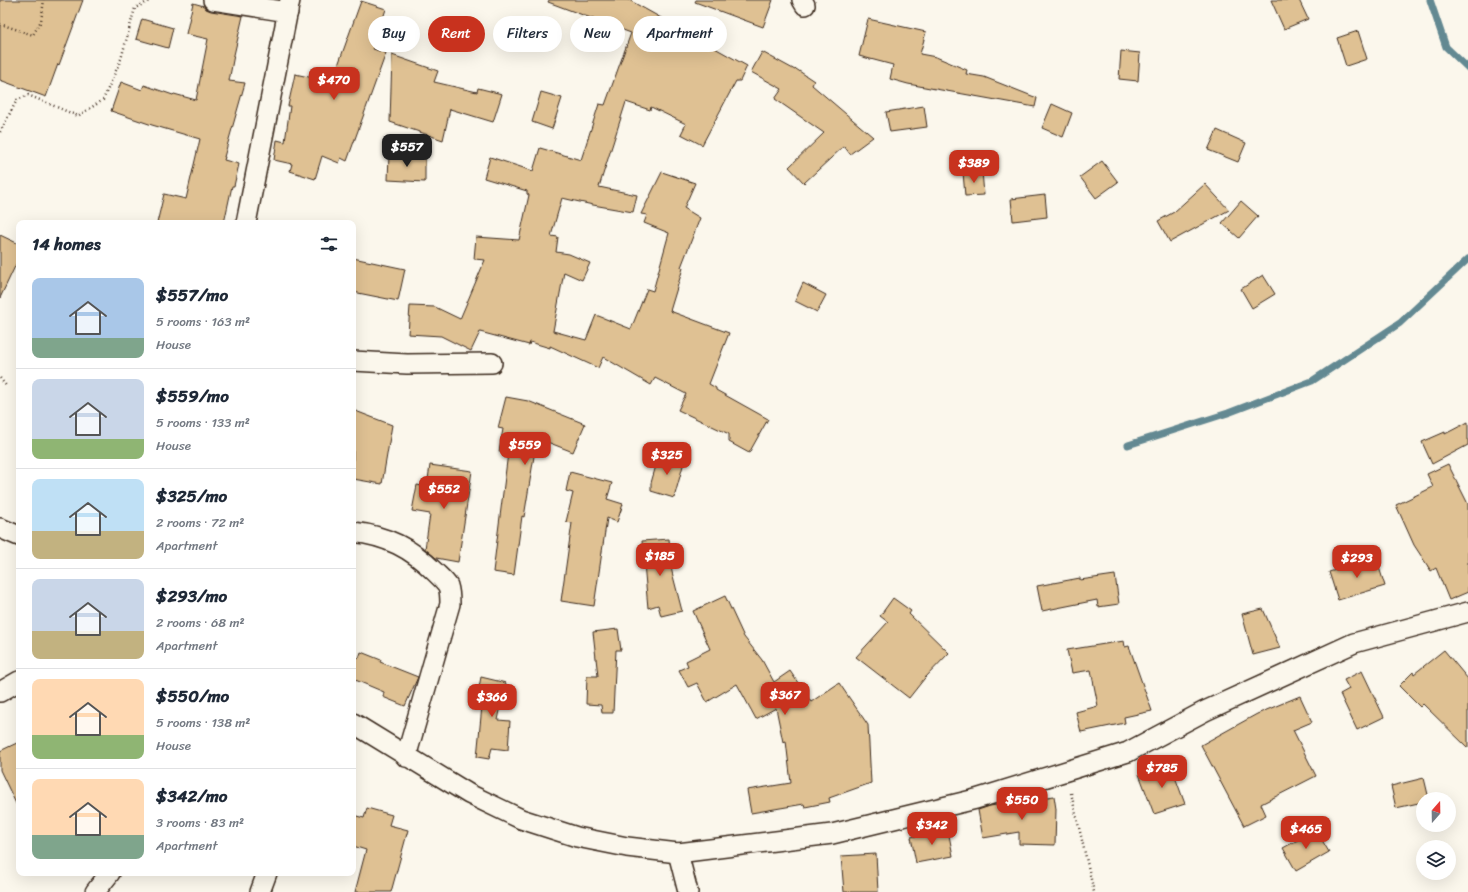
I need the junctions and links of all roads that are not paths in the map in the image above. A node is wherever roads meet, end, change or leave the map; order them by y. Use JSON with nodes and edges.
{"nodes":[{"id":1,"x":213,"y":0,"type":"edge"},
{"id":2,"x":289,"y":6,"type":"edge"},
{"id":3,"x":247,"y":220,"type":"edge"},
{"id":4,"x":356,"y":361,"type":"edge"},
{"id":5,"x":492,"y":363,"type":"dead end"},
{"id":6,"x":0,"y":528,"type":"edge"},
{"id":7,"x":356,"y":532,"type":"edge"},
{"id":8,"x":16,"y":535,"type":"edge"},
{"id":9,"x":1468,"y":612,"type":"edge"},
{"id":10,"x":16,"y":683,"type":"edge"},
{"id":11,"x":0,"y":692,"type":"edge"},
{"id":12,"x":356,"y":725,"type":"edge"},
{"id":13,"x":406,"y":756,"type":"junction"},
{"id":14,"x":678,"y":853,"type":"junction"},
{"id":15,"x":108,"y":876,"type":"edge"},
{"id":16,"x":266,"y":876,"type":"edge"},
{"id":17,"x":95,"y":892,"type":"edge"},
{"id":18,"x":260,"y":892,"type":"edge"},
{"id":19,"x":688,"y":892,"type":"edge"}],
"edges":[{"from":1,"to":2,"type":"street"},
{"from":2,"to":3,"type":"street"},
{"from":4,"to":5,"type":"street"},
{"from":6,"to":8,"type":"street"},
{"from":7,"to":13,"type":"street"},
{"from":9,"to":14,"type":"street"},
{"from":10,"to":11,"type":"street"},
{"from":12,"to":13,"type":"street"},
{"from":13,"to":14,"type":"street"},
{"from":14,"to":19,"type":"street"},
{"from":15,"to":17,"type":"street"},
{"from":16,"to":18,"type":"street"}]}
